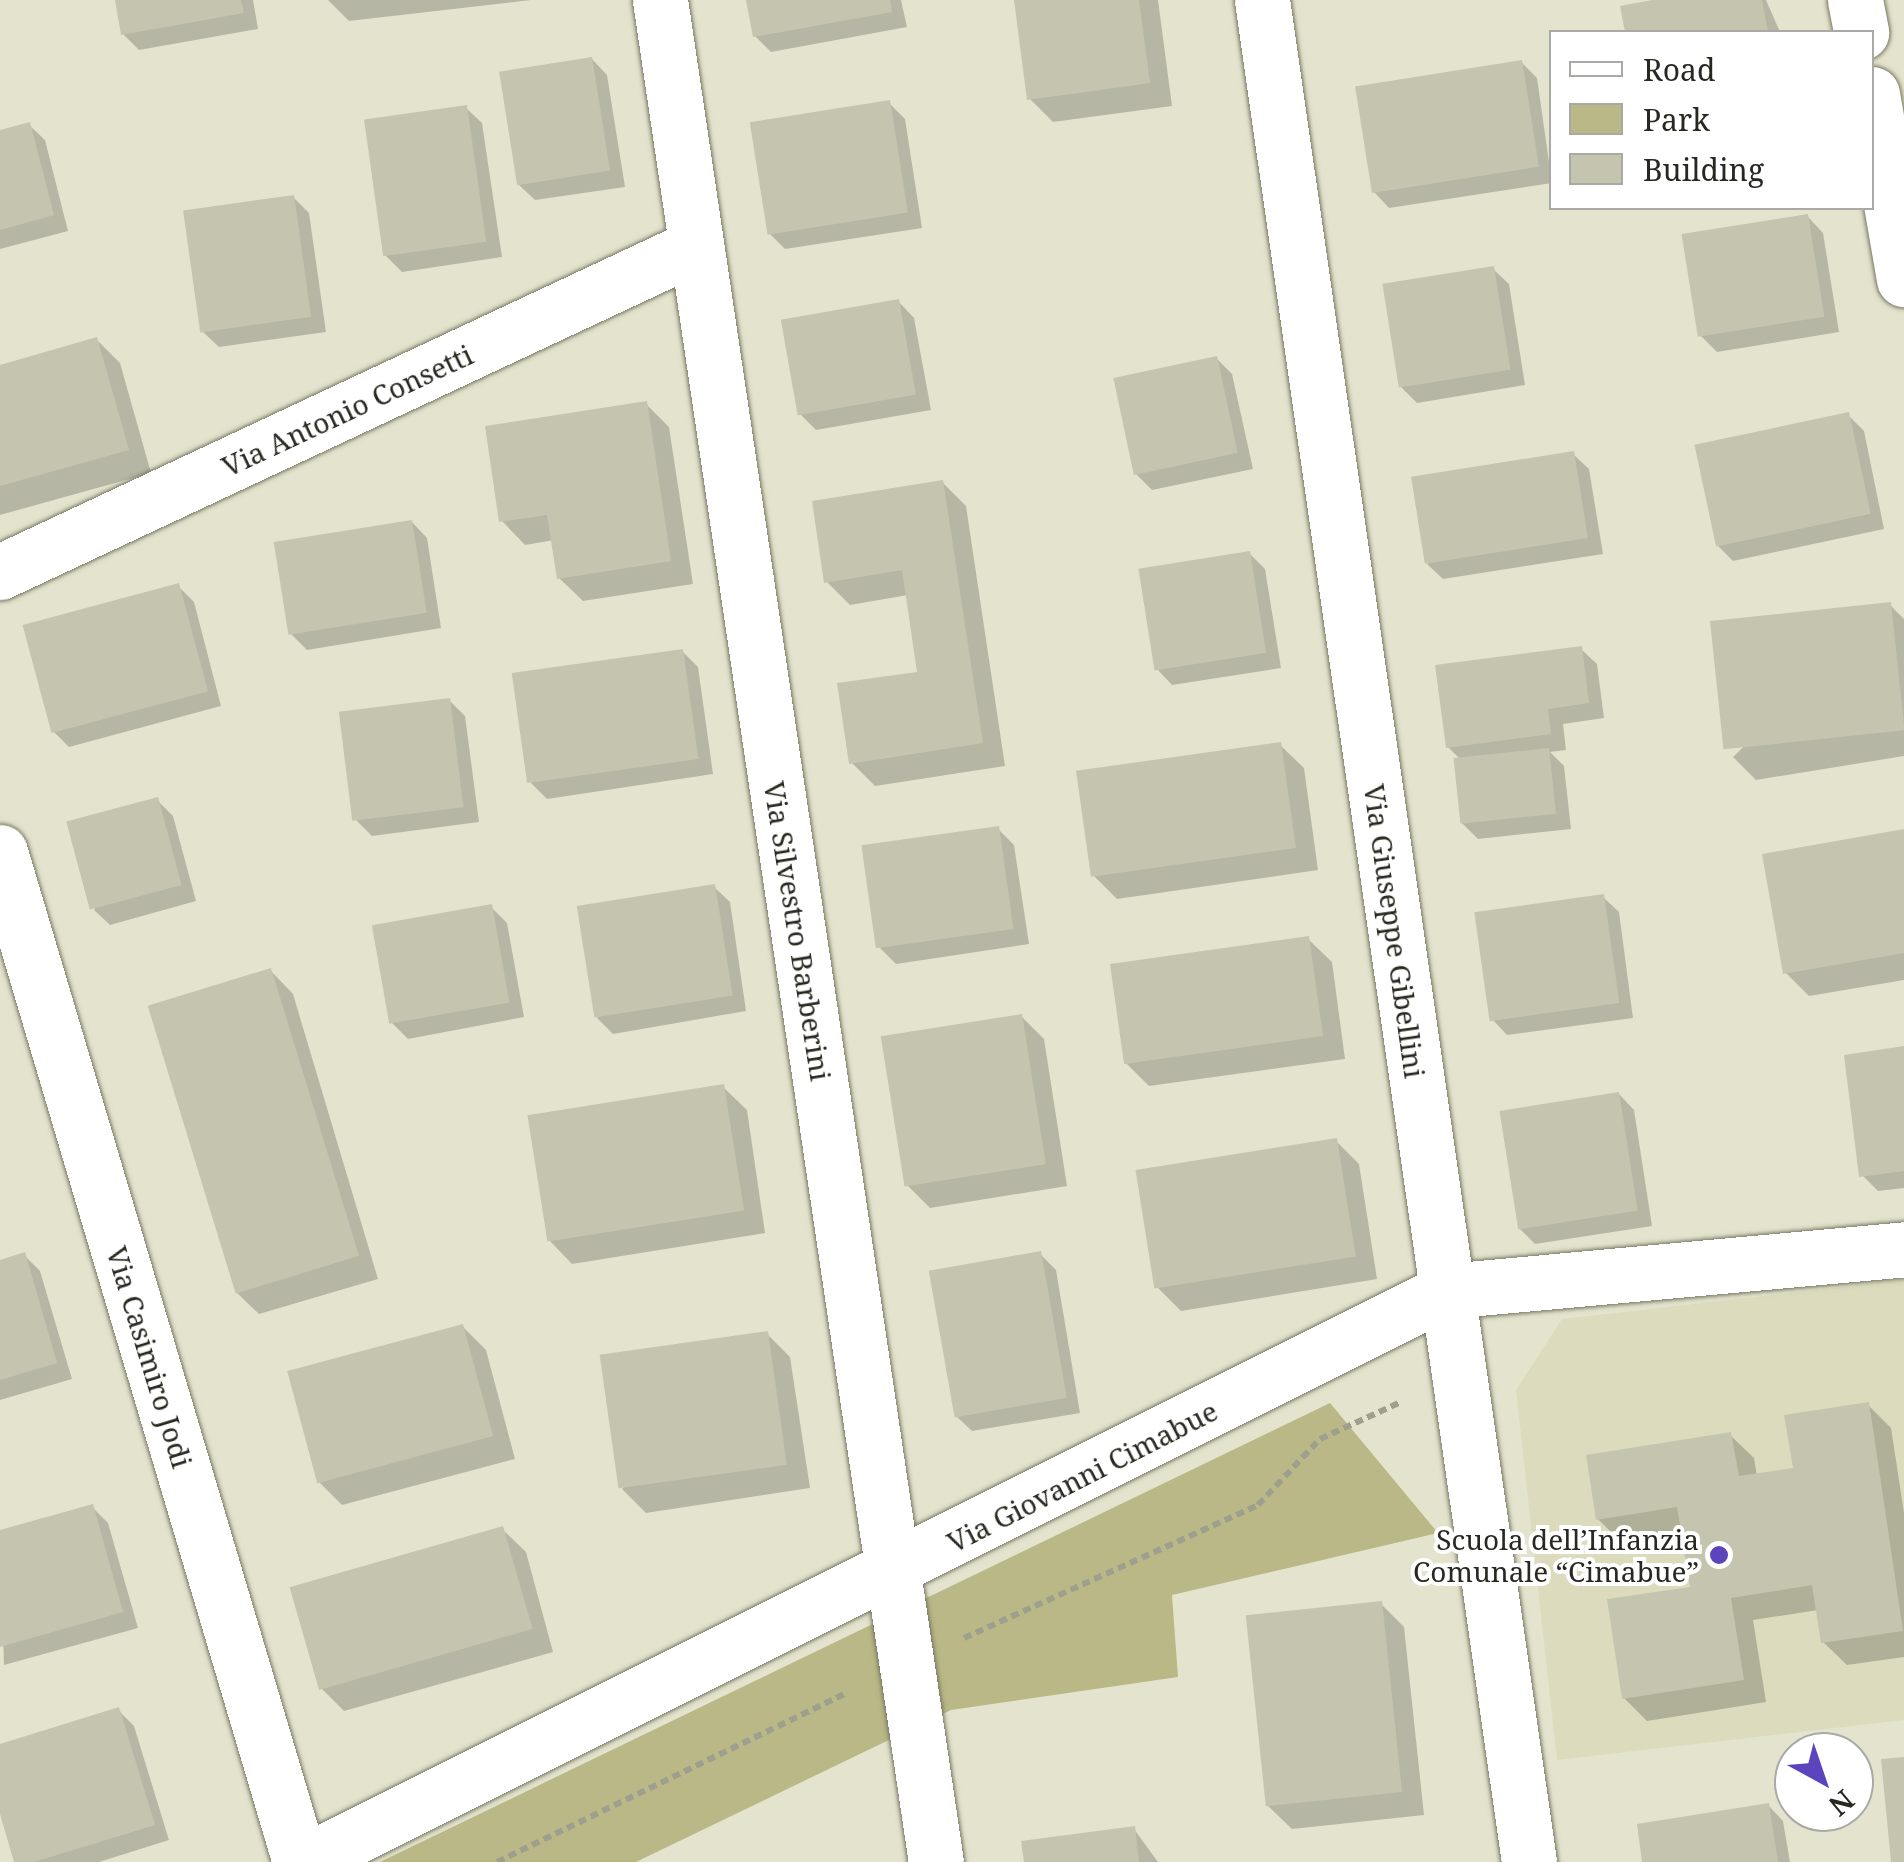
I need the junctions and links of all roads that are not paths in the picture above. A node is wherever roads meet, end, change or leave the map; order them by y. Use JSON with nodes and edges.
{"nodes":[{"id":1,"x":660,"y":0,"type":"edge"},
{"id":2,"x":1262,"y":0,"type":"edge"},
{"id":3,"x":1855,"y":0,"type":"edge"},
{"id":4,"x":1860,"y":30,"type":"edge"},
{"id":5,"x":1874,"y":106,"type":"edge"},
{"id":6,"x":694,"y":248,"type":"junction"},
{"id":7,"x":1904,"y":278,"type":"edge"},
{"id":8,"x":0,"y":572,"type":"edge"},
{"id":9,"x":0,"y":852,"type":"edge"},
{"id":10,"x":1904,"y":1248,"type":"edge"},
{"id":11,"x":1446,"y":1291,"type":"junction"},
{"id":12,"x":896,"y":1571,"type":"junction"},
{"id":13,"x":302,"y":1862,"type":"edge"},
{"id":14,"x":936,"y":1862,"type":"edge"},
{"id":15,"x":1529,"y":1862,"type":"edge"}],
"edges":[{"from":1,"to":6,"type":"street","name":"Via Silvestro Barberini"},
{"from":2,"to":11,"type":"street","name":"Via Giuseppe Gibellini"},
{"from":3,"to":4,"type":"street"},
{"from":5,"to":7,"type":"street"},
{"from":6,"to":8,"type":"street","name":"Via Antonio Consetti"},
{"from":6,"to":12,"type":"street","name":"Via Silvestro Barberini"},
{"from":9,"to":13,"type":"street","name":"Via Casimiro Jodi"},
{"from":10,"to":11,"type":"street","name":"Via Giovanni Cimabue"},
{"from":11,"to":12,"type":"street","name":"Via Giovanni Cimabue"},
{"from":11,"to":15,"type":"street","name":"Via Giuseppe Gibellini"},
{"from":12,"to":13,"type":"street","name":"Via Giovanni Cimabue"},
{"from":12,"to":14,"type":"street","name":"Via Silvestro Barberini"}]}
